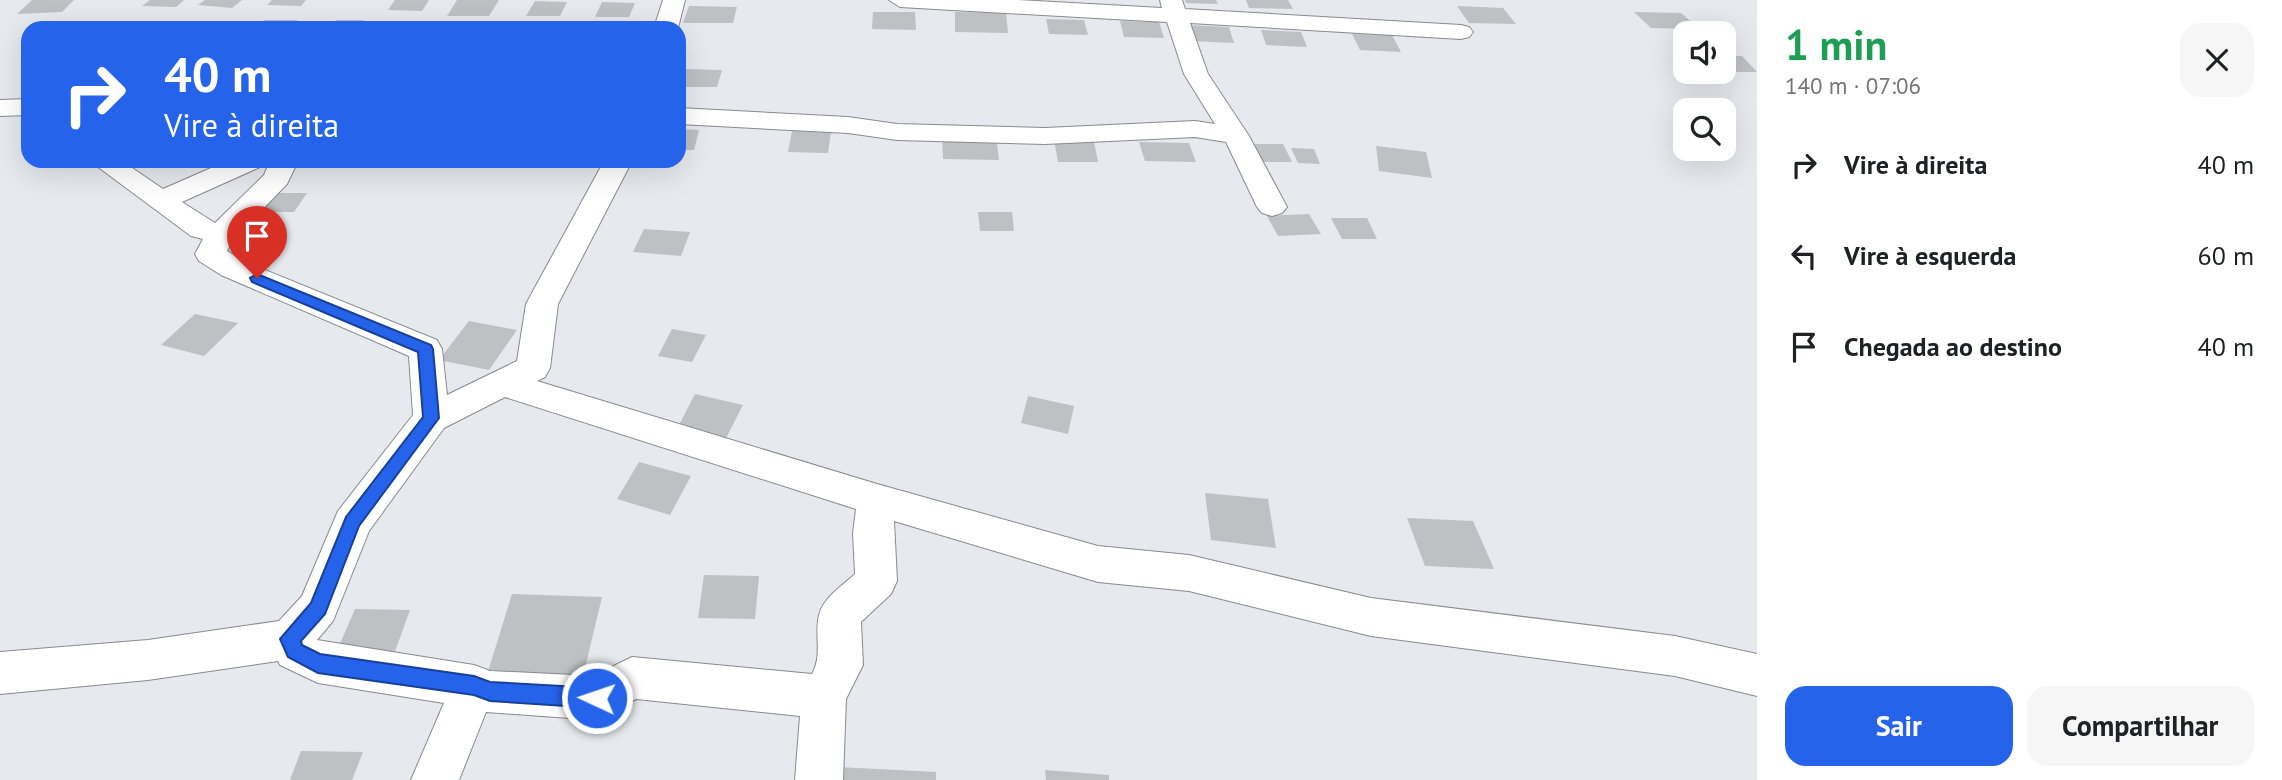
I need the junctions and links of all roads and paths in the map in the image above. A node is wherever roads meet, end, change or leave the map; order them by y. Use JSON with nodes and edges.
{"nodes":[{"id":1,"x":674,"y":0,"type":"edge"},
{"id":2,"x":900,"y":0,"type":"edge"},
{"id":3,"x":1174,"y":8,"type":"edge"},
{"id":4,"x":668,"y":21,"type":"edge"},
{"id":5,"x":1461,"y":32,"type":"dead end"},
{"id":6,"x":21,"y":107,"type":"edge"},
{"id":7,"x":0,"y":108,"type":"edge"},
{"id":8,"x":686,"y":116,"type":"edge"},
{"id":9,"x":1236,"y":136,"type":"junction"},
{"id":10,"x":114,"y":168,"type":"edge"},
{"id":11,"x":234,"y":168,"type":"edge"},
{"id":12,"x":281,"y":168,"type":"edge"},
{"id":13,"x":614,"y":168,"type":"edge"},
{"id":14,"x":162,"y":200,"type":"junction"},
{"id":15,"x":1272,"y":207,"type":"dead end"},
{"id":16,"x":221,"y":236,"type":"junction"},
{"id":17,"x":505,"y":384,"type":"junction"},
{"id":18,"x":431,"y":418,"type":"junction"},
{"id":19,"x":877,"y":500,"type":"junction"},
{"id":20,"x":290,"y":639,"type":"junction"},
{"id":21,"x":0,"y":673,"type":"edge"},
{"id":22,"x":1757,"y":675,"type":"edge"},
{"id":23,"x":474,"y":686,"type":"junction"},
{"id":24,"x":824,"y":697,"type":"junction"},
{"id":25,"x":435,"y":780,"type":"edge"},
{"id":26,"x":819,"y":780,"type":"edge"}],
"edges":[{"from":1,"to":4,"type":"street"},
{"from":2,"to":3,"type":"street"},
{"from":3,"to":5,"type":"street"},
{"from":3,"to":9,"type":"street"},
{"from":6,"to":7,"type":"street"},
{"from":8,"to":9,"type":"street"},
{"from":9,"to":15,"type":"street"},
{"from":10,"to":14,"type":"street"},
{"from":11,"to":14,"type":"street"},
{"from":12,"to":16,"type":"street"},
{"from":13,"to":17,"type":"street"},
{"from":14,"to":16,"type":"street"},
{"from":16,"to":18,"type":"street"},
{"from":17,"to":18,"type":"street"},
{"from":17,"to":19,"type":"street"},
{"from":18,"to":20,"type":"street"},
{"from":19,"to":22,"type":"street"},
{"from":19,"to":24,"type":"street"},
{"from":20,"to":21,"type":"street"},
{"from":20,"to":23,"type":"street"},
{"from":23,"to":24,"type":"street"},
{"from":23,"to":25,"type":"street"},
{"from":24,"to":26,"type":"street"}]}
